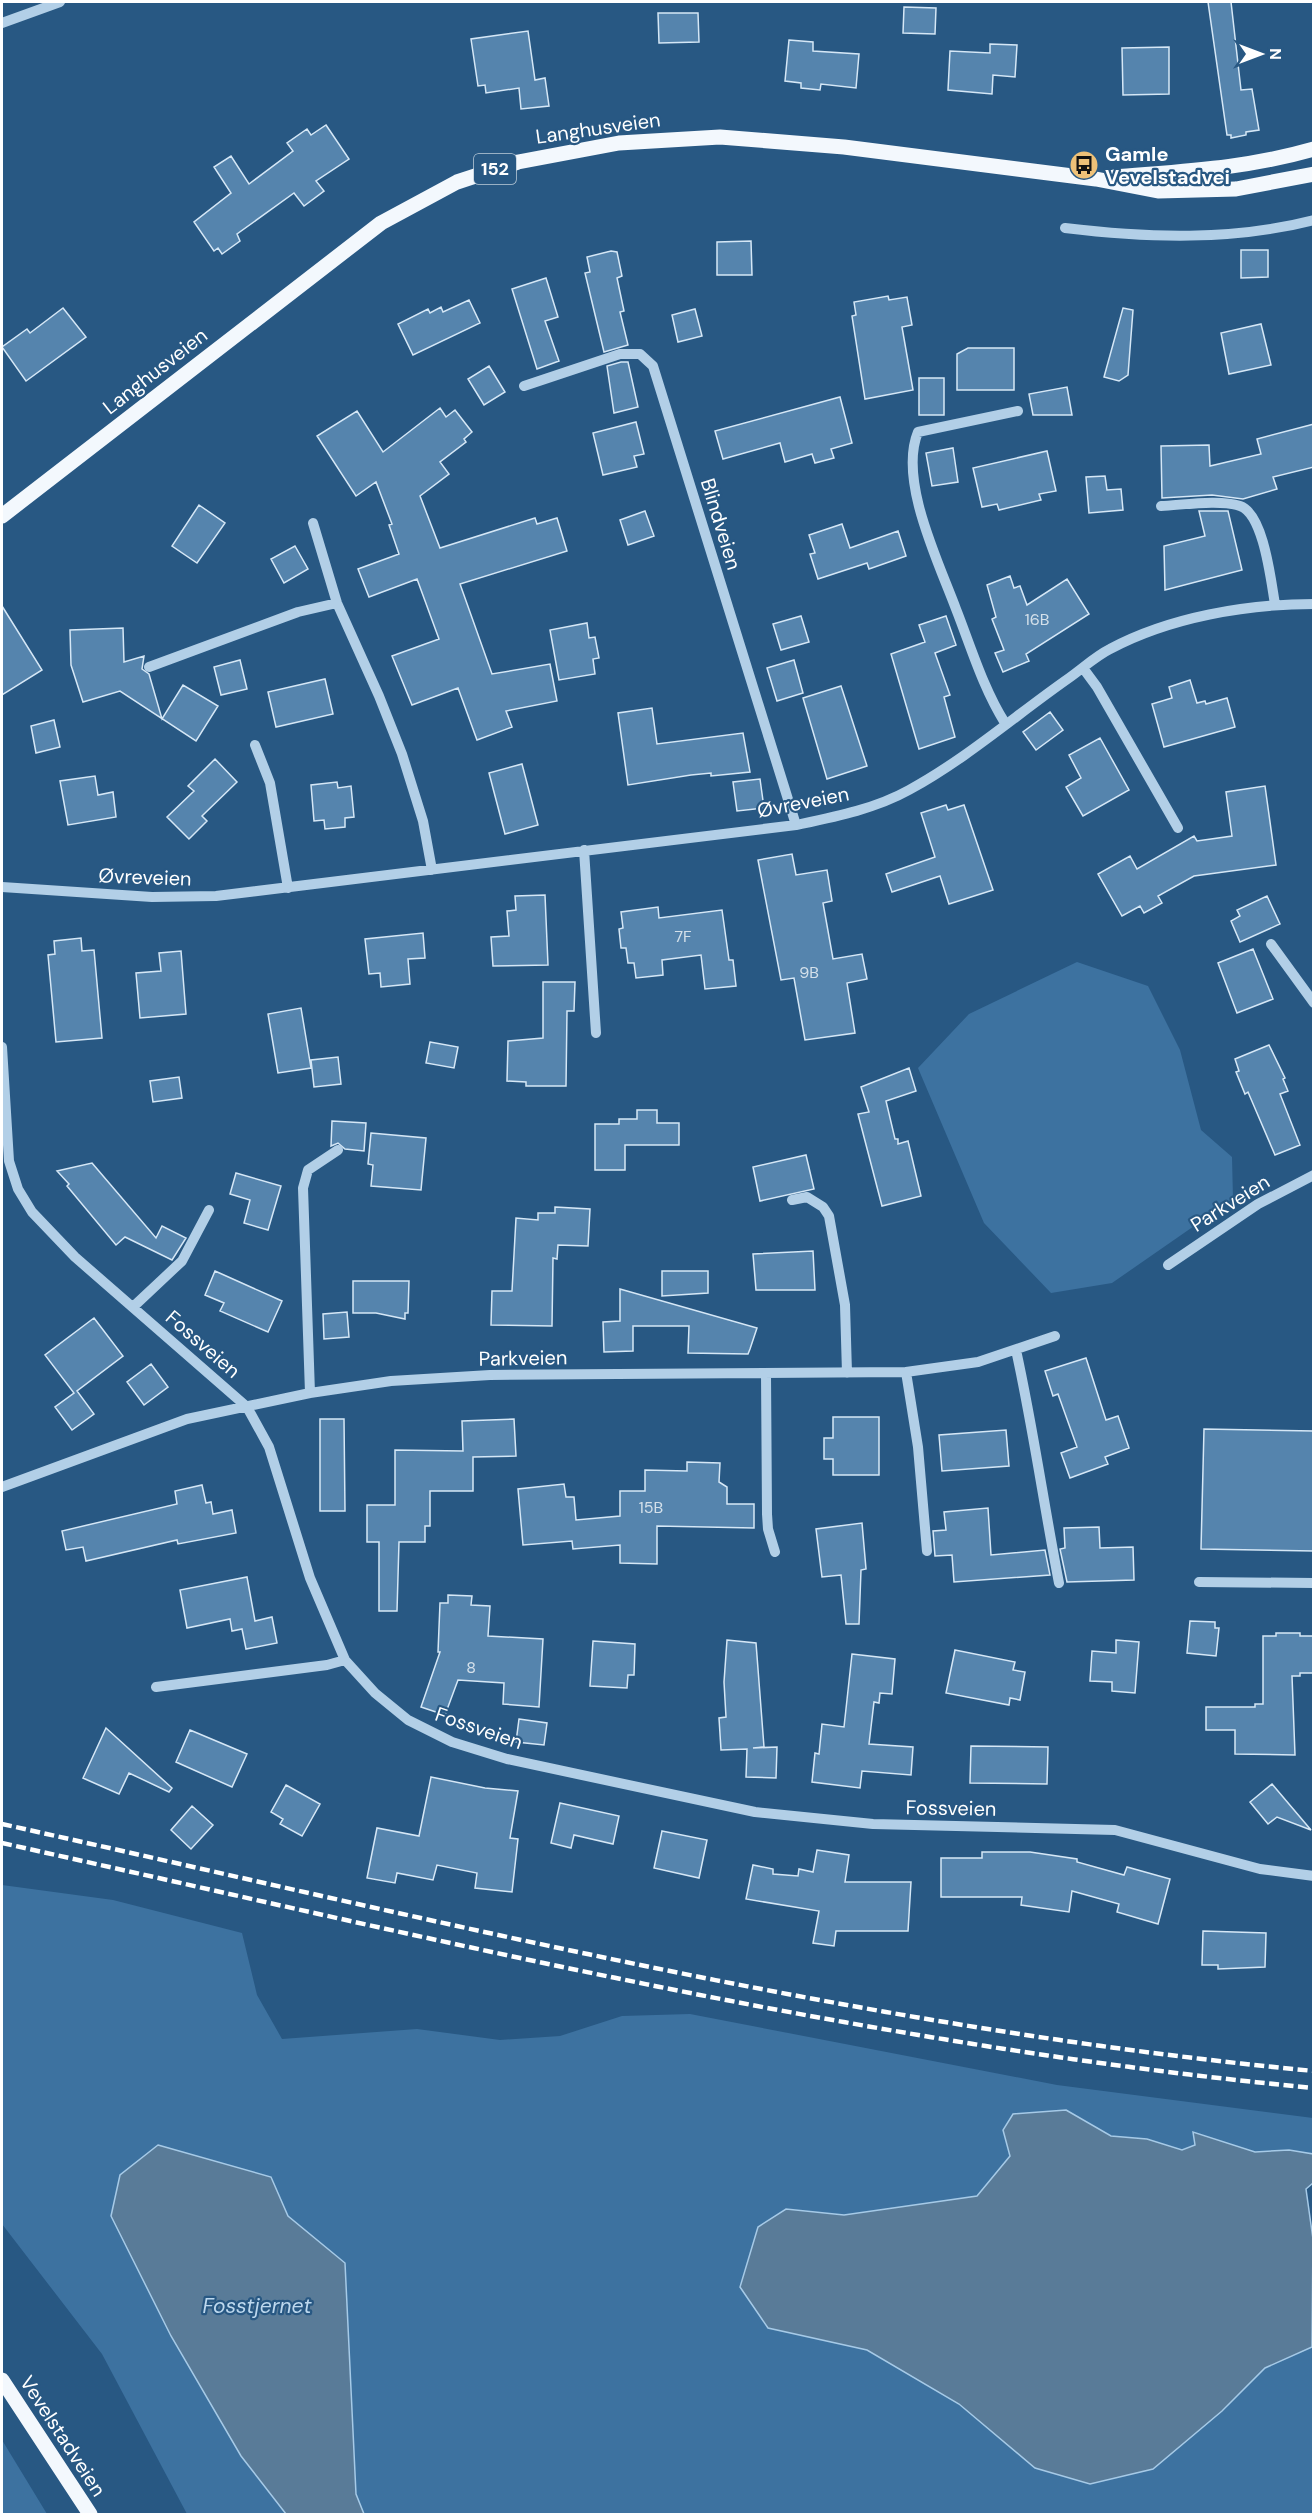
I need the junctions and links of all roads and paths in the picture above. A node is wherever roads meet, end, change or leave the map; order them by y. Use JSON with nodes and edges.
{"nodes":[{"id":1,"x":60,"y":2,"type":"edge"},
{"id":2,"x":2,"y":23,"type":"edge"},
{"id":3,"x":1314,"y":149,"type":"edge"},
{"id":4,"x":1314,"y":174,"type":"edge"},
{"id":5,"x":1096,"y":179,"type":"junction"},
{"id":6,"x":1314,"y":220,"type":"edge"},
{"id":7,"x":1065,"y":228,"type":"dead end"},
{"id":8,"x":524,"y":386,"type":"dead end"},
{"id":9,"x":1018,"y":411,"type":"dead end"},
{"id":10,"x":1161,"y":506,"type":"dead end"},
{"id":11,"x":2,"y":516,"type":"edge"},
{"id":12,"x":313,"y":523,"type":"dead end"},
{"id":13,"x":337,"y":603,"type":"junction"},
{"id":14,"x":1275,"y":604,"type":"junction"},
{"id":15,"x":1314,"y":604,"type":"edge"},
{"id":16,"x":149,"y":667,"type":"dead end"},
{"id":17,"x":1083,"y":668,"type":"junction"},
{"id":18,"x":1005,"y":723,"type":"junction"},
{"id":19,"x":255,"y":746,"type":"dead end"},
{"id":20,"x":796,"y":825,"type":"junction"},
{"id":21,"x":1178,"y":828,"type":"dead end"},
{"id":22,"x":584,"y":850,"type":"junction"},
{"id":23,"x":432,"y":870,"type":"junction"},
{"id":24,"x":2,"y":887,"type":"edge"},
{"id":25,"x":288,"y":888,"type":"junction"},
{"id":26,"x":1270,"y":944,"type":"dead end"},
{"id":27,"x":1314,"y":1002,"type":"edge"},
{"id":28,"x":596,"y":1033,"type":"dead end"},
{"id":29,"x":2,"y":1047,"type":"edge"},
{"id":30,"x":338,"y":1150,"type":"dead end"},
{"id":31,"x":1314,"y":1175,"type":"edge"},
{"id":32,"x":792,"y":1200,"type":"dead end"},
{"id":33,"x":209,"y":1210,"type":"dead end"},
{"id":34,"x":1168,"y":1265,"type":"dead end"},
{"id":35,"x":133,"y":1307,"type":"junction"},
{"id":36,"x":1055,"y":1336,"type":"dead end"},
{"id":37,"x":1016,"y":1350,"type":"junction"},
{"id":38,"x":906,"y":1372,"type":"junction"},
{"id":39,"x":847,"y":1373,"type":"junction"},
{"id":40,"x":766,"y":1374,"type":"junction"},
{"id":41,"x":310,"y":1393,"type":"junction"},
{"id":42,"x":247,"y":1407,"type":"junction"},
{"id":43,"x":2,"y":1487,"type":"edge"},
{"id":44,"x":775,"y":1551,"type":"dead end"},
{"id":45,"x":927,"y":1551,"type":"dead end"},
{"id":46,"x":1199,"y":1582,"type":"dead end"},
{"id":47,"x":1059,"y":1583,"type":"dead end"},
{"id":48,"x":1314,"y":1583,"type":"edge"},
{"id":49,"x":345,"y":1660,"type":"junction"},
{"id":50,"x":156,"y":1687,"type":"dead end"},
{"id":51,"x":1314,"y":1876,"type":"edge"},
{"id":52,"x":2,"y":2380,"type":"edge"},
{"id":53,"x":90,"y":2514,"type":"edge"}],
"edges":[{"from":1,"to":2,"type":"street"},
{"from":3,"to":5,"type":"main road","name":"Langhusveien","number":"152"},
{"from":4,"to":5,"type":"main road","name":"Langhusveien","number":"152"},
{"from":5,"to":11,"type":"main road","name":"Langhusveien","number":"152"},
{"from":6,"to":7,"type":"street"},
{"from":8,"to":20,"type":"street","name":"Blindveien"},
{"from":9,"to":18,"type":"street"},
{"from":10,"to":14,"type":"street"},
{"from":12,"to":13,"type":"street"},
{"from":13,"to":16,"type":"street"},
{"from":13,"to":23,"type":"street"},
{"from":14,"to":15,"type":"street","name":"Øvreveien"},
{"from":14,"to":17,"type":"street","name":"Øvreveien"},
{"from":17,"to":18,"type":"street","name":"Øvreveien"},
{"from":17,"to":21,"type":"street"},
{"from":18,"to":20,"type":"street","name":"Øvreveien"},
{"from":19,"to":25,"type":"street"},
{"from":20,"to":22,"type":"street","name":"Øvreveien"},
{"from":22,"to":23,"type":"street","name":"Øvreveien"},
{"from":22,"to":28,"type":"street"},
{"from":23,"to":25,"type":"street","name":"Øvreveien"},
{"from":24,"to":25,"type":"street","name":"Øvreveien"},
{"from":26,"to":27,"type":"street"},
{"from":29,"to":35,"type":"street","name":"Fossveien"},
{"from":30,"to":41,"type":"street"},
{"from":31,"to":34,"type":"street","name":"Parkveien"},
{"from":32,"to":39,"type":"street"},
{"from":33,"to":35,"type":"street"},
{"from":35,"to":42,"type":"street","name":"Fossveien"},
{"from":36,"to":37,"type":"street","name":"Parkveien"},
{"from":37,"to":38,"type":"street","name":"Parkveien"},
{"from":37,"to":47,"type":"street"},
{"from":38,"to":39,"type":"street","name":"Parkveien"},
{"from":38,"to":45,"type":"street"},
{"from":39,"to":40,"type":"street","name":"Parkveien"},
{"from":40,"to":41,"type":"street","name":"Parkveien"},
{"from":40,"to":44,"type":"street"},
{"from":41,"to":42,"type":"street","name":"Parkveien"},
{"from":42,"to":43,"type":"street","name":"Parkveien"},
{"from":42,"to":49,"type":"street","name":"Fossveien"},
{"from":46,"to":48,"type":"street"},
{"from":49,"to":50,"type":"street"},
{"from":49,"to":51,"type":"street","name":"Fossveien"},
{"from":52,"to":53,"type":"main road","name":"Vevelstadveien"}]}
